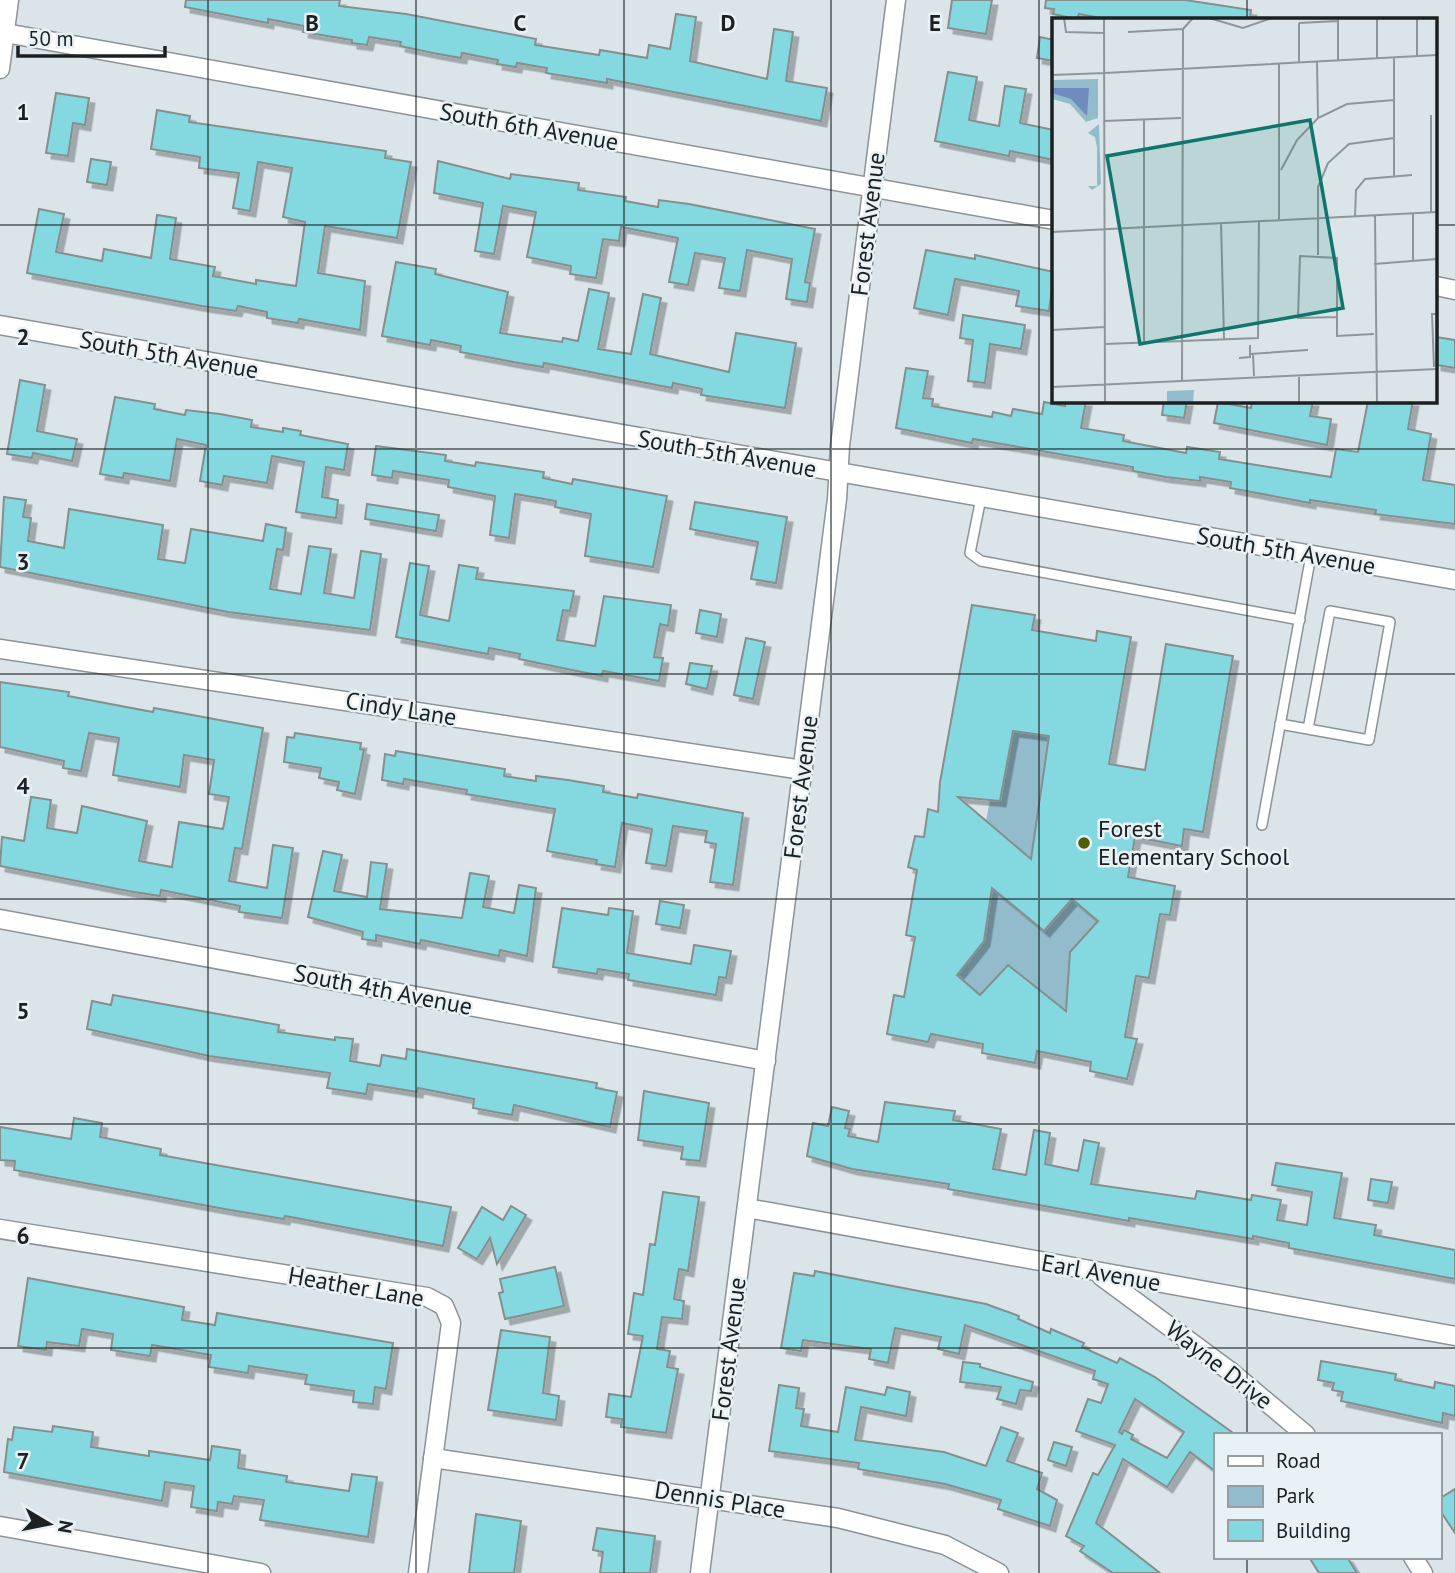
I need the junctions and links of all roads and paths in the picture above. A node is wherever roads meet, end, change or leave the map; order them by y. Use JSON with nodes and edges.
{"nodes":[{"id":1,"x":9,"y":0,"type":"edge"},
{"id":2,"x":896,"y":0,"type":"edge"},
{"id":3,"x":5,"y":33,"type":"junction"},
{"id":4,"x":0,"y":69,"type":"edge"},
{"id":5,"x":872,"y":188,"type":"junction"},
{"id":6,"x":1052,"y":220,"type":"edge"},
{"id":7,"x":0,"y":324,"type":"edge"},
{"id":8,"x":841,"y":473,"type":"junction"},
{"id":9,"x":981,"y":498,"type":"junction"},
{"id":10,"x":1311,"y":555,"type":"junction"},
{"id":11,"x":1455,"y":580,"type":"edge"},
{"id":12,"x":1300,"y":620,"type":"junction"},
{"id":13,"x":0,"y":649,"type":"edge"},
{"id":14,"x":1280,"y":724,"type":"junction"},
{"id":15,"x":1308,"y":729,"type":"junction"},
{"id":16,"x":803,"y":770,"type":"junction"},
{"id":17,"x":1262,"y":825,"type":"dead end"},
{"id":18,"x":0,"y":919,"type":"edge"},
{"id":19,"x":765,"y":1060,"type":"junction"},
{"id":20,"x":747,"y":1208,"type":"junction"},
{"id":21,"x":0,"y":1229,"type":"edge"},
{"id":22,"x":1097,"y":1273,"type":"junction"},
{"id":23,"x":1455,"y":1336,"type":"edge"},
{"id":24,"x":1304,"y":1433,"type":"edge"},
{"id":25,"x":433,"y":1458,"type":"junction"},
{"id":26,"x":710,"y":1498,"type":"junction"},
{"id":27,"x":0,"y":1526,"type":"edge"},
{"id":28,"x":261,"y":1573,"type":"edge"},
{"id":29,"x":418,"y":1573,"type":"edge"},
{"id":30,"x":700,"y":1573,"type":"edge"},
{"id":31,"x":999,"y":1573,"type":"edge"}],
"edges":[{"from":1,"to":3,"type":"street"},
{"from":2,"to":5,"type":"street","name":"Forest Avenue"},
{"from":3,"to":4,"type":"street"},
{"from":3,"to":5,"type":"street","name":"South 6th Avenue"},
{"from":5,"to":6,"type":"street","name":"South 6th Avenue"},
{"from":5,"to":8,"type":"street","name":"Forest Avenue"},
{"from":7,"to":8,"type":"street","name":"South 5th Avenue"},
{"from":8,"to":9,"type":"street","name":"South 5th Avenue"},
{"from":8,"to":16,"type":"street","name":"Forest Avenue"},
{"from":9,"to":10,"type":"street","name":"South 5th Avenue"},
{"from":9,"to":12,"type":"lane"},
{"from":10,"to":11,"type":"street","name":"South 5th Avenue"},
{"from":10,"to":12,"type":"lane"},
{"from":12,"to":14,"type":"lane"},
{"from":13,"to":16,"type":"street","name":"Cindy Lane"},
{"from":14,"to":15,"type":"lane"},
{"from":14,"to":17,"type":"lane"},
{"from":15,"to":15,"type":"lane"},
{"from":16,"to":19,"type":"street","name":"Forest Avenue"},
{"from":18,"to":19,"type":"street","name":"South 4th Avenue"},
{"from":19,"to":20,"type":"street","name":"Forest Avenue"},
{"from":20,"to":22,"type":"street","name":"Earl Avenue"},
{"from":20,"to":26,"type":"street","name":"Forest Avenue"},
{"from":21,"to":25,"type":"street","name":"Heather Lane"},
{"from":22,"to":23,"type":"street","name":"Earl Avenue"},
{"from":22,"to":24,"type":"street","name":"Wayne Drive"},
{"from":25,"to":26,"type":"street","name":"Dennis Place"},
{"from":25,"to":29,"type":"street","name":"Heather Lane"},
{"from":26,"to":30,"type":"street","name":"Forest Avenue"},
{"from":26,"to":31,"type":"street","name":"Dennis Place"},
{"from":27,"to":28,"type":"street"}]}
